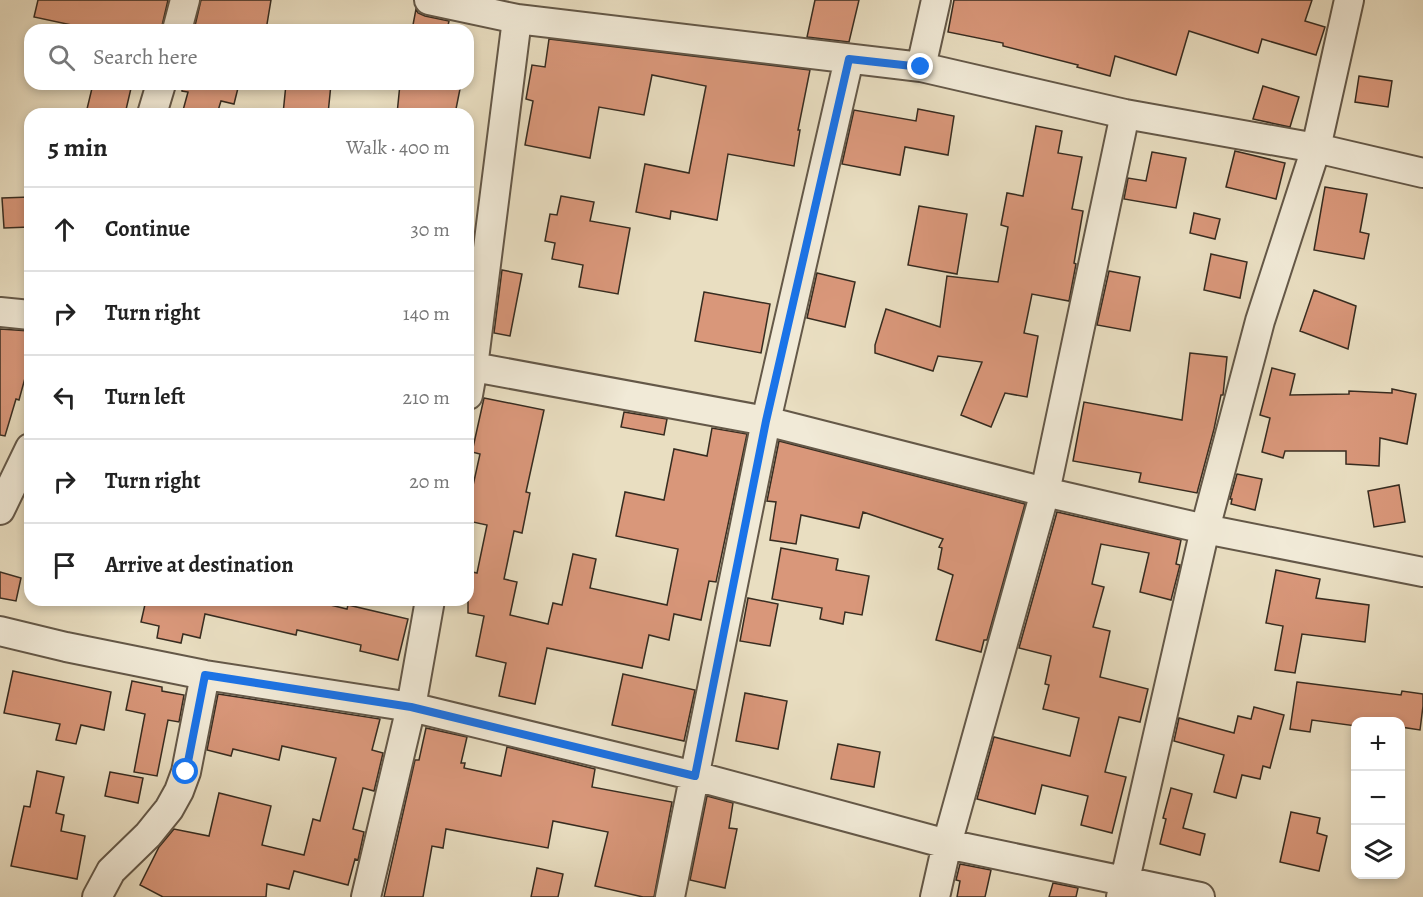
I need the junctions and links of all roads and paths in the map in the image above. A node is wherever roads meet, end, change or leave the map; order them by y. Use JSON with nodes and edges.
{"nodes":[{"id":1,"x":185,"y":0,"type":"edge"},
{"id":2,"x":429,"y":0,"type":"edge"},
{"id":3,"x":936,"y":0,"type":"edge"},
{"id":4,"x":1349,"y":0,"type":"edge"},
{"id":5,"x":518,"y":19,"type":"junction"},
{"id":6,"x":179,"y":24,"type":"edge"},
{"id":7,"x":849,"y":59,"type":"junction"},
{"id":8,"x":921,"y":67,"type":"junction"},
{"id":9,"x":159,"y":90,"type":"edge"},
{"id":10,"x":154,"y":108,"type":"edge"},
{"id":11,"x":1125,"y":114,"type":"junction"},
{"id":12,"x":1317,"y":148,"type":"junction"},
{"id":13,"x":1423,"y":173,"type":"edge"},
{"id":14,"x":0,"y":312,"type":"edge"},
{"id":15,"x":24,"y":314,"type":"edge"},
{"id":16,"x":474,"y":345,"type":"edge"},
{"id":17,"x":474,"y":368,"type":"edge"},
{"id":18,"x":766,"y":421,"type":"junction"},
{"id":19,"x":24,"y":460,"type":"edge"},
{"id":20,"x":1045,"y":492,"type":"junction"},
{"id":21,"x":0,"y":510,"type":"edge"},
{"id":22,"x":1205,"y":529,"type":"junction"},
{"id":23,"x":1423,"y":572,"type":"edge"},
{"id":24,"x":429,"y":606,"type":"edge"},
{"id":25,"x":0,"y":631,"type":"edge"},
{"id":26,"x":205,"y":675,"type":"junction"},
{"id":27,"x":411,"y":707,"type":"junction"},
{"id":28,"x":695,"y":776,"type":"junction"},
{"id":29,"x":946,"y":844,"type":"junction"},
{"id":30,"x":1123,"y":889,"type":"edge"},
{"id":31,"x":97,"y":897,"type":"edge"},
{"id":32,"x":366,"y":897,"type":"edge"},
{"id":33,"x":670,"y":897,"type":"edge"},
{"id":34,"x":935,"y":897,"type":"edge"},
{"id":35,"x":1200,"y":897,"type":"edge"}],
"edges":[{"from":1,"to":6,"type":"street"},
{"from":2,"to":5,"type":"street"},
{"from":3,"to":8,"type":"street"},
{"from":4,"to":12,"type":"street"},
{"from":5,"to":7,"type":"street"},
{"from":5,"to":16,"type":"street"},
{"from":7,"to":8,"type":"street"},
{"from":7,"to":18,"type":"street"},
{"from":8,"to":11,"type":"street"},
{"from":9,"to":10,"type":"street"},
{"from":11,"to":12,"type":"street"},
{"from":11,"to":20,"type":"street"},
{"from":12,"to":13,"type":"street"},
{"from":12,"to":22,"type":"street"},
{"from":14,"to":15,"type":"street"},
{"from":17,"to":18,"type":"street"},
{"from":18,"to":20,"type":"street"},
{"from":18,"to":28,"type":"street"},
{"from":19,"to":21,"type":"street"},
{"from":20,"to":22,"type":"street"},
{"from":20,"to":29,"type":"street"},
{"from":22,"to":23,"type":"street"},
{"from":22,"to":30,"type":"street"},
{"from":24,"to":27,"type":"street"},
{"from":25,"to":26,"type":"street"},
{"from":26,"to":27,"type":"street"},
{"from":26,"to":31,"type":"street"},
{"from":27,"to":28,"type":"street"},
{"from":27,"to":32,"type":"street"},
{"from":28,"to":29,"type":"street"},
{"from":28,"to":33,"type":"street"},
{"from":29,"to":30,"type":"street"},
{"from":29,"to":34,"type":"street"},
{"from":30,"to":35,"type":"street"}]}
